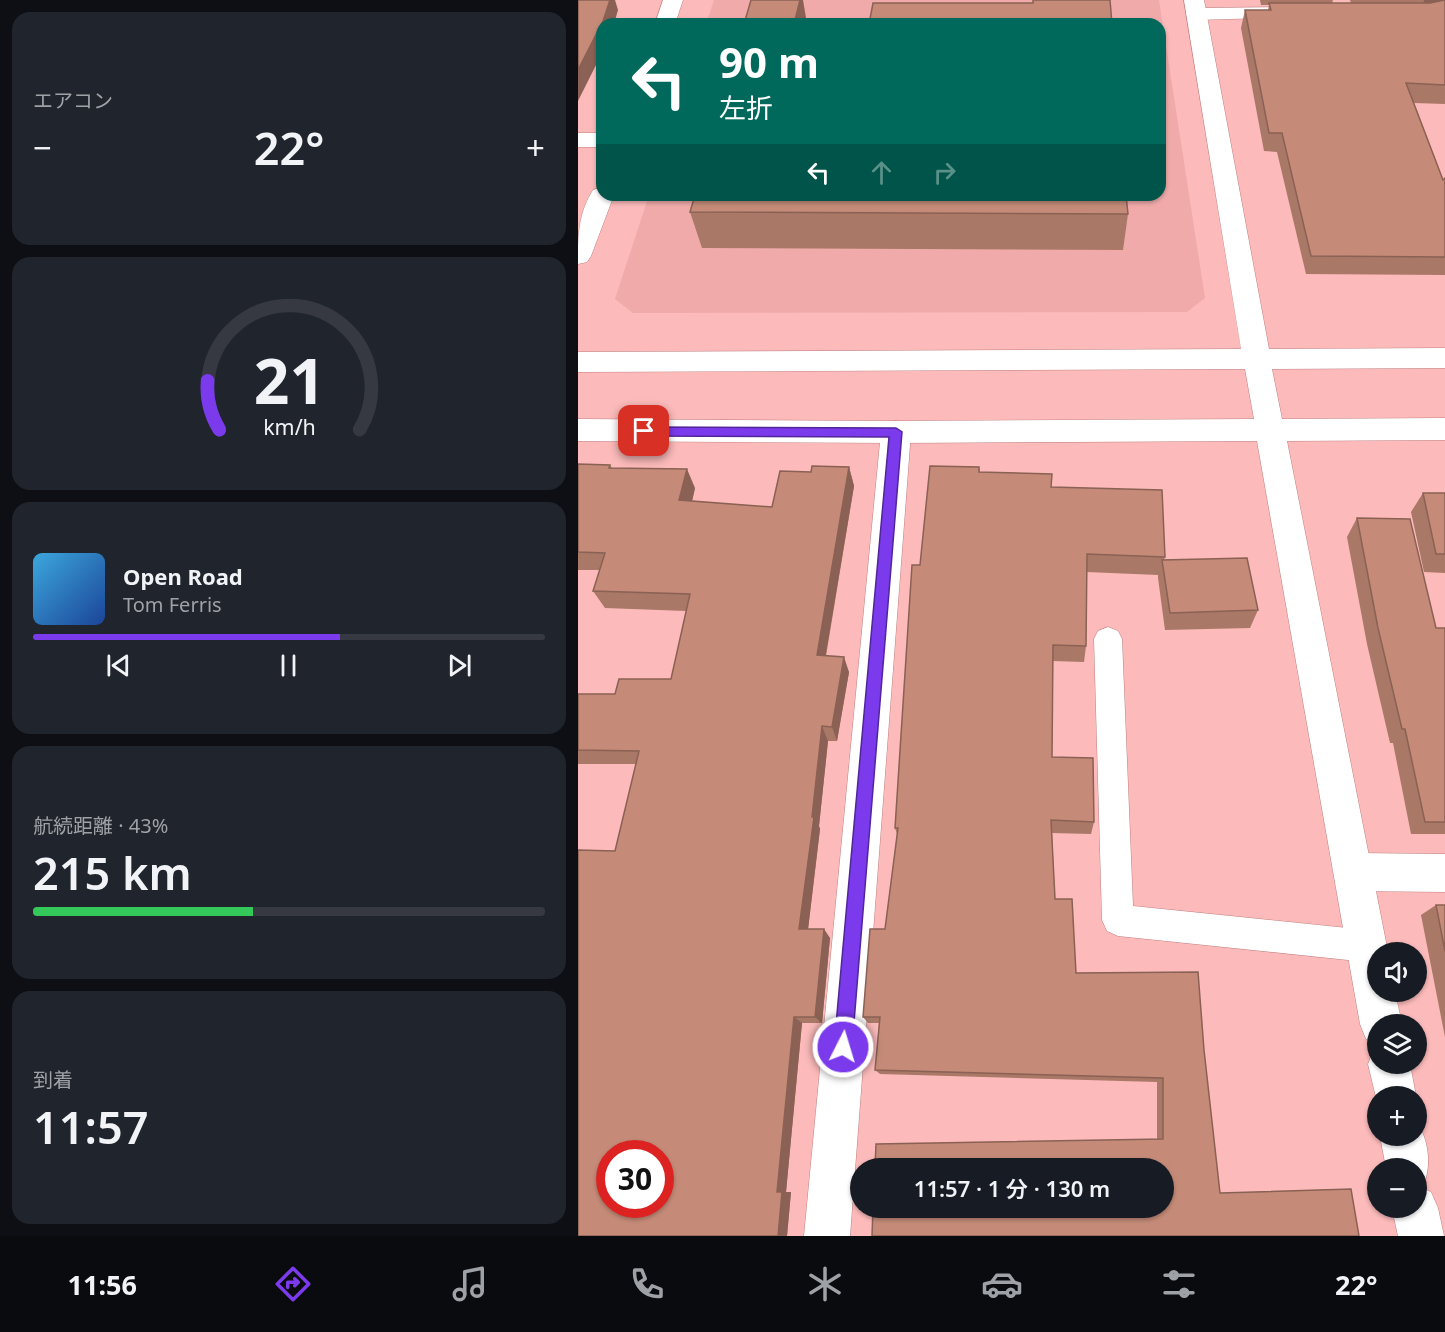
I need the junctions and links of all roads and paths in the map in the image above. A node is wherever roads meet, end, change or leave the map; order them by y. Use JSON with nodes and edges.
{"nodes":[{"id":1,"x":673,"y":0,"type":"edge"},
{"id":2,"x":1195,"y":7,"type":"edge"},
{"id":3,"x":1309,"y":13,"type":"edge"},
{"id":4,"x":667,"y":18,"type":"edge"},
{"id":5,"x":578,"y":140,"type":"edge"},
{"id":6,"x":596,"y":140,"type":"edge"},
{"id":7,"x":600,"y":201,"type":"edge"},
{"id":8,"x":578,"y":256,"type":"edge"},
{"id":9,"x":1445,"y":358,"type":"edge"},
{"id":10,"x":1257,"y":359,"type":"junction"},
{"id":11,"x":578,"y":362,"type":"edge"},
{"id":12,"x":1270,"y":429,"type":"junction"},
{"id":13,"x":1445,"y":429,"type":"edge"},
{"id":14,"x":578,"y":430,"type":"edge"},
{"id":15,"x":896,"y":432,"type":"junction"},
{"id":16,"x":1108,"y":639,"type":"dead end"},
{"id":17,"x":1353,"y":872,"type":"junction"},
{"id":18,"x":1445,"y":873,"type":"edge"},
{"id":19,"x":1367,"y":946,"type":"joint"},
{"id":20,"x":1417,"y":1218,"type":"edge"},
{"id":21,"x":827,"y":1236,"type":"edge"},
{"id":22,"x":1421,"y":1236,"type":"edge"}],
"edges":[{"from":1,"to":4,"type":"street"},
{"from":2,"to":3,"type":"street"},
{"from":2,"to":10,"type":"street"},
{"from":5,"to":6,"type":"street"},
{"from":7,"to":8,"type":"street"},
{"from":9,"to":10,"type":"street"},
{"from":10,"to":11,"type":"street"},
{"from":10,"to":12,"type":"street"},
{"from":12,"to":13,"type":"street"},
{"from":12,"to":15,"type":"street"},
{"from":12,"to":17,"type":"street"},
{"from":14,"to":15,"type":"street"},
{"from":15,"to":21,"type":"street"},
{"from":16,"to":19,"type":"lane"},
{"from":17,"to":18,"type":"street"},
{"from":17,"to":19,"type":"street"},
{"from":20,"to":22,"type":"street"}]}
